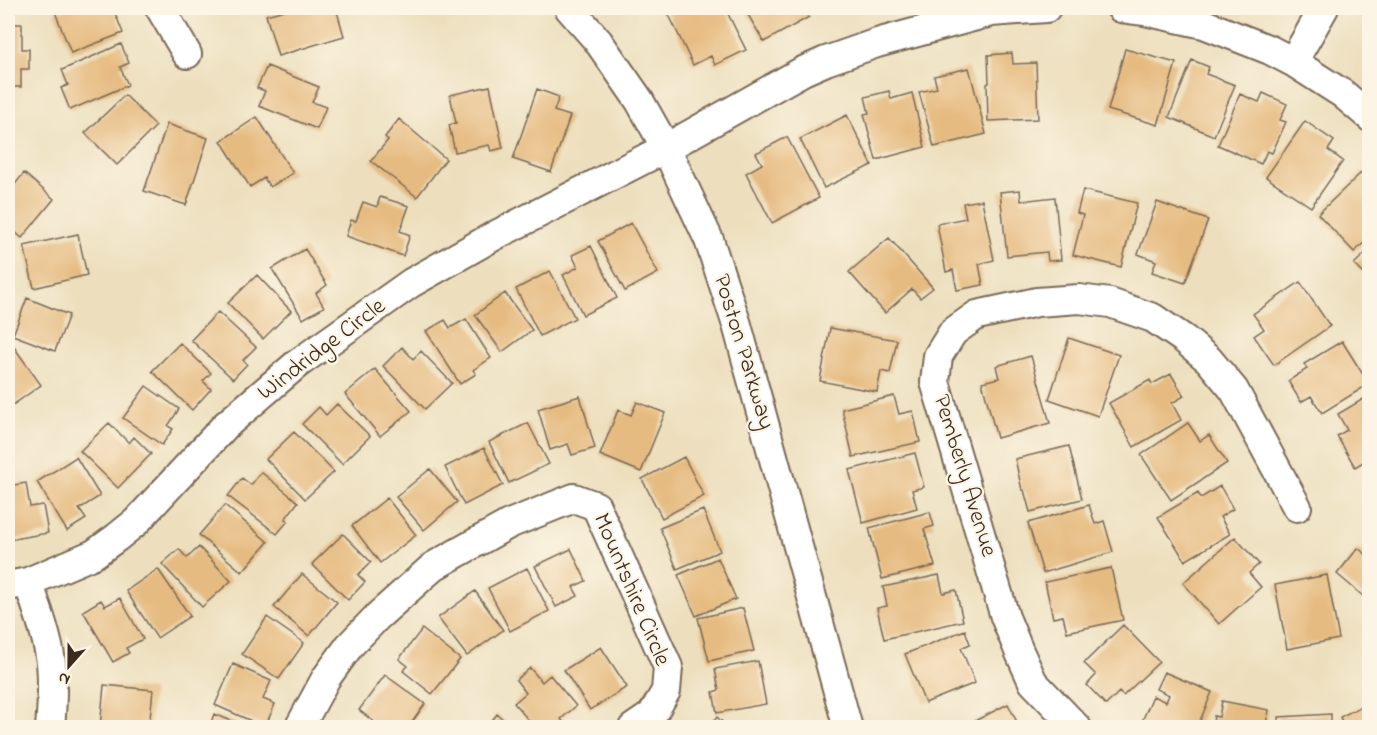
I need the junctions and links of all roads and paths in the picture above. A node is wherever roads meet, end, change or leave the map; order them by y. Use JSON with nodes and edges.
{"nodes":[{"id":1,"x":160,"y":8,"type":"edge"},
{"id":2,"x":569,"y":8,"type":"edge"},
{"id":3,"x":1046,"y":8,"type":"edge"},
{"id":4,"x":1121,"y":8,"type":"edge"},
{"id":5,"x":1324,"y":8,"type":"edge"},
{"id":6,"x":990,"y":10,"type":"edge"},
{"id":7,"x":188,"y":54,"type":"dead end"},
{"id":8,"x":1293,"y":62,"type":"junction"},
{"id":9,"x":1370,"y":117,"type":"edge"},
{"id":10,"x":666,"y":148,"type":"junction"},
{"id":11,"x":1297,"y":507,"type":"dead end"},
{"id":12,"x":18,"y":584,"type":"edge"},
{"id":13,"x":50,"y":728,"type":"edge"},
{"id":14,"x":299,"y":728,"type":"edge"},
{"id":15,"x":633,"y":728,"type":"edge"},
{"id":16,"x":848,"y":728,"type":"edge"},
{"id":17,"x":1077,"y":728,"type":"edge"}],
"edges":[{"from":1,"to":7,"type":"street"},
{"from":2,"to":10,"type":"street","name":"Poston Parkway"},
{"from":3,"to":6,"type":"street"},
{"from":4,"to":8,"type":"street"},
{"from":5,"to":8,"type":"street"},
{"from":6,"to":10,"type":"street"},
{"from":8,"to":9,"type":"street"},
{"from":10,"to":12,"type":"street","name":"Windridge Circle"},
{"from":10,"to":16,"type":"street","name":"Poston Parkway"},
{"from":11,"to":17,"type":"street","name":"Pemberly Avenue"},
{"from":12,"to":13,"type":"street"},
{"from":14,"to":15,"type":"street","name":"Mountshire Circle"}]}
